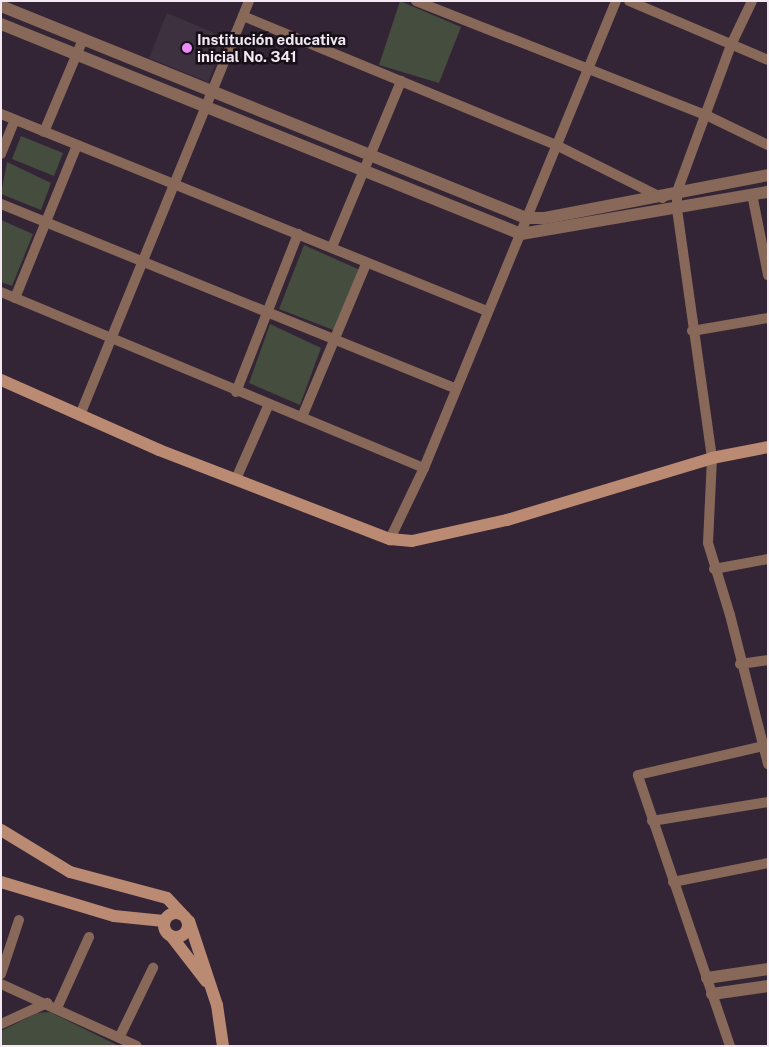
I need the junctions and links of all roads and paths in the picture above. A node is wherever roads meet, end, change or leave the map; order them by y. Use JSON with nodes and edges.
{"nodes":[{"id":1,"x":249,"y":1,"type":"edge"},
{"id":2,"x":416,"y":1,"type":"edge"},
{"id":3,"x":616,"y":1,"type":"edge"},
{"id":4,"x":629,"y":1,"type":"edge"},
{"id":5,"x":752,"y":1,"type":"edge"},
{"id":6,"x":436,"y":4,"type":"edge"},
{"id":7,"x":1,"y":6,"type":"edge"},
{"id":8,"x":243,"y":16,"type":"junction"},
{"id":9,"x":1,"y":24,"type":"edge"},
{"id":10,"x":83,"y":39,"type":"junction"},
{"id":11,"x":731,"y":44,"type":"junction"},
{"id":12,"x":76,"y":55,"type":"junction"},
{"id":13,"x":768,"y":60,"type":"edge"},
{"id":14,"x":588,"y":67,"type":"junction"},
{"id":15,"x":401,"y":81,"type":"junction"},
{"id":16,"x":212,"y":92,"type":"junction"},
{"id":17,"x":206,"y":107,"type":"junction"},
{"id":18,"x":1,"y":114,"type":"edge"},
{"id":19,"x":708,"y":116,"type":"junction"},
{"id":20,"x":15,"y":120,"type":"junction"},
{"id":21,"x":44,"y":132,"type":"junction"},
{"id":22,"x":77,"y":145,"type":"junction"},
{"id":23,"x":556,"y":145,"type":"junction"},
{"id":24,"x":768,"y":146,"type":"edge"},
{"id":25,"x":1,"y":154,"type":"edge"},
{"id":26,"x":370,"y":155,"type":"junction"},
{"id":27,"x":364,"y":170,"type":"junction"},
{"id":28,"x":768,"y":175,"type":"edge"},
{"id":29,"x":174,"y":184,"type":"junction"},
{"id":30,"x":677,"y":192,"type":"junction"},
{"id":31,"x":768,"y":192,"type":"edge"},
{"id":32,"x":752,"y":194,"type":"junction"},
{"id":33,"x":662,"y":195,"type":"junction"},
{"id":34,"x":1,"y":204,"type":"edge"},
{"id":35,"x":671,"y":210,"type":"junction"},
{"id":36,"x":526,"y":218,"type":"junction"},
{"id":37,"x":46,"y":223,"type":"junction"},
{"id":38,"x":298,"y":234,"type":"junction"},
{"id":39,"x":521,"y":234,"type":"junction"},
{"id":40,"x":332,"y":247,"type":"junction"},
{"id":41,"x":143,"y":262,"type":"junction"},
{"id":42,"x":366,"y":264,"type":"junction"},
{"id":43,"x":768,"y":275,"type":"edge"},
{"id":44,"x":1,"y":292,"type":"edge"},
{"id":45,"x":15,"y":298,"type":"junction"},
{"id":46,"x":487,"y":311,"type":"junction"},
{"id":47,"x":267,"y":312,"type":"junction"},
{"id":48,"x":768,"y":318,"type":"edge"},
{"id":49,"x":692,"y":331,"type":"junction"},
{"id":50,"x":112,"y":338,"type":"junction"},
{"id":51,"x":335,"y":339,"type":"junction"},
{"id":52,"x":1,"y":380,"type":"edge"},
{"id":53,"x":456,"y":389,"type":"junction"},
{"id":54,"x":236,"y":392,"type":"junction"},
{"id":55,"x":268,"y":406,"type":"junction"},
{"id":56,"x":80,"y":415,"type":"junction"},
{"id":57,"x":302,"y":417,"type":"junction"},
{"id":58,"x":768,"y":447,"type":"edge"},
{"id":59,"x":712,"y":458,"type":"junction"},
{"id":60,"x":424,"y":468,"type":"junction"},
{"id":61,"x":236,"y":479,"type":"junction"},
{"id":62,"x":390,"y":539,"type":"junction"},
{"id":63,"x":768,"y":559,"type":"edge"},
{"id":64,"x":714,"y":569,"type":"junction"},
{"id":65,"x":768,"y":660,"type":"edge"},
{"id":66,"x":740,"y":664,"type":"junction"},
{"id":67,"x":766,"y":745,"type":"edge"},
{"id":68,"x":768,"y":764,"type":"edge"},
{"id":69,"x":768,"y":802,"type":"edge"},
{"id":70,"x":652,"y":822,"type":"junction"},
{"id":71,"x":1,"y":830,"type":"edge"},
{"id":72,"x":768,"y":863,"type":"edge"},
{"id":73,"x":1,"y":882,"type":"edge"},
{"id":74,"x":673,"y":882,"type":"junction"},
{"id":75,"x":154,"y":895,"type":"junction"},
{"id":76,"x":186,"y":917,"type":"junction"},
{"id":77,"x":166,"y":918,"type":"junction"},
{"id":78,"x":19,"y":920,"type":"dead end"},
{"id":79,"x":137,"y":920,"type":"junction"},
{"id":80,"x":89,"y":936,"type":"dead end"},
{"id":81,"x":170,"y":936,"type":"junction"},
{"id":82,"x":153,"y":968,"type":"dead end"},
{"id":83,"x":768,"y":969,"type":"edge"},
{"id":84,"x":1,"y":974,"type":"edge"},
{"id":85,"x":707,"y":978,"type":"junction"},
{"id":86,"x":1,"y":984,"type":"edge"},
{"id":87,"x":768,"y":986,"type":"edge"},
{"id":88,"x":212,"y":989,"type":"junction"},
{"id":89,"x":712,"y":994,"type":"junction"},
{"id":90,"x":47,"y":1003,"type":"junction"},
{"id":91,"x":57,"y":1008,"type":"junction"},
{"id":92,"x":1,"y":1024,"type":"edge"},
{"id":93,"x":120,"y":1036,"type":"junction"},
{"id":94,"x":136,"y":1046,"type":"edge"},
{"id":95,"x":224,"y":1046,"type":"edge"},
{"id":96,"x":730,"y":1046,"type":"edge"}],
"edges":[{"from":1,"to":8,"type":"street"},
{"from":2,"to":6,"type":"street"},
{"from":3,"to":14,"type":"street"},
{"from":4,"to":11,"type":"street"},
{"from":5,"to":11,"type":"street"},
{"from":6,"to":14,"type":"street"},
{"from":7,"to":10,"type":"street"},
{"from":8,"to":15,"type":"street"},
{"from":8,"to":16,"type":"street"},
{"from":9,"to":12,"type":"street"},
{"from":10,"to":12,"type":"street"},
{"from":10,"to":16,"type":"street"},
{"from":11,"to":13,"type":"street"},
{"from":11,"to":19,"type":"street"},
{"from":12,"to":17,"type":"street"},
{"from":12,"to":21,"type":"street"},
{"from":14,"to":19,"type":"street"},
{"from":14,"to":23,"type":"street"},
{"from":15,"to":23,"type":"street"},
{"from":15,"to":26,"type":"street"},
{"from":16,"to":17,"type":"street"},
{"from":16,"to":26,"type":"street"},
{"from":17,"to":27,"type":"street"},
{"from":17,"to":29,"type":"street"},
{"from":18,"to":20,"type":"street"},
{"from":19,"to":24,"type":"street"},
{"from":19,"to":30,"type":"street"},
{"from":20,"to":21,"type":"street"},
{"from":20,"to":25,"type":"street"},
{"from":21,"to":22,"type":"street"},
{"from":22,"to":29,"type":"street"},
{"from":22,"to":37,"type":"street"},
{"from":23,"to":33,"type":"street"},
{"from":23,"to":36,"type":"street"},
{"from":26,"to":27,"type":"street"},
{"from":26,"to":36,"type":"street"},
{"from":27,"to":39,"type":"street"},
{"from":27,"to":40,"type":"street"},
{"from":28,"to":30,"type":"street"},
{"from":29,"to":38,"type":"street"},
{"from":29,"to":41,"type":"street"},
{"from":30,"to":33,"type":"street"},
{"from":30,"to":35,"type":"street"},
{"from":31,"to":32,"type":"street"},
{"from":32,"to":35,"type":"street"},
{"from":32,"to":43,"type":"street"},
{"from":33,"to":35,"type":"street"},
{"from":33,"to":36,"type":"street"},
{"from":34,"to":37,"type":"street"},
{"from":35,"to":39,"type":"street"},
{"from":35,"to":49,"type":"street"},
{"from":36,"to":39,"type":"street"},
{"from":37,"to":41,"type":"street"},
{"from":37,"to":45,"type":"street"},
{"from":38,"to":40,"type":"street"},
{"from":38,"to":47,"type":"street"},
{"from":39,"to":46,"type":"street"},
{"from":40,"to":42,"type":"street"},
{"from":41,"to":47,"type":"street"},
{"from":41,"to":50,"type":"street"},
{"from":42,"to":46,"type":"street"},
{"from":42,"to":51,"type":"street"},
{"from":44,"to":45,"type":"street"},
{"from":45,"to":50,"type":"street"},
{"from":46,"to":53,"type":"street"},
{"from":47,"to":51,"type":"street"},
{"from":47,"to":54,"type":"street"},
{"from":48,"to":49,"type":"street"},
{"from":49,"to":59,"type":"street"},
{"from":50,"to":54,"type":"street"},
{"from":50,"to":56,"type":"street"},
{"from":51,"to":53,"type":"street"},
{"from":51,"to":57,"type":"street"},
{"from":52,"to":56,"type":"main road"},
{"from":53,"to":60,"type":"street"},
{"from":54,"to":55,"type":"street"},
{"from":55,"to":57,"type":"street"},
{"from":55,"to":61,"type":"street"},
{"from":56,"to":61,"type":"main road"},
{"from":57,"to":60,"type":"street"},
{"from":58,"to":59,"type":"main road"},
{"from":59,"to":62,"type":"main road"},
{"from":59,"to":64,"type":"street"},
{"from":60,"to":62,"type":"street"},
{"from":61,"to":62,"type":"main road"},
{"from":63,"to":64,"type":"street"},
{"from":64,"to":66,"type":"street"},
{"from":65,"to":66,"type":"street"},
{"from":66,"to":67,"type":"street"},
{"from":67,"to":68,"type":"street"},
{"from":67,"to":70,"type":"street"},
{"from":69,"to":70,"type":"street"},
{"from":70,"to":74,"type":"street"},
{"from":71,"to":75,"type":"main road"},
{"from":72,"to":74,"type":"street"},
{"from":73,"to":79,"type":"main road"},
{"from":74,"to":85,"type":"street"},
{"from":75,"to":76,"type":"main road"},
{"from":75,"to":77,"type":"main road"},
{"from":76,"to":77,"type":"main road"},
{"from":76,"to":81,"type":"main road"},
{"from":76,"to":88,"type":"main road"},
{"from":77,"to":79,"type":"main road"},
{"from":77,"to":81,"type":"main road"},
{"from":78,"to":84,"type":"street"},
{"from":79,"to":81,"type":"main road"},
{"from":80,"to":91,"type":"street"},
{"from":81,"to":88,"type":"main road"},
{"from":82,"to":93,"type":"street"},
{"from":83,"to":85,"type":"street"},
{"from":85,"to":89,"type":"street"},
{"from":86,"to":90,"type":"street"},
{"from":87,"to":89,"type":"street"},
{"from":88,"to":95,"type":"main road"},
{"from":89,"to":96,"type":"street"},
{"from":90,"to":91,"type":"street"},
{"from":90,"to":92,"type":"street"},
{"from":91,"to":93,"type":"street"},
{"from":93,"to":94,"type":"street"}]}
